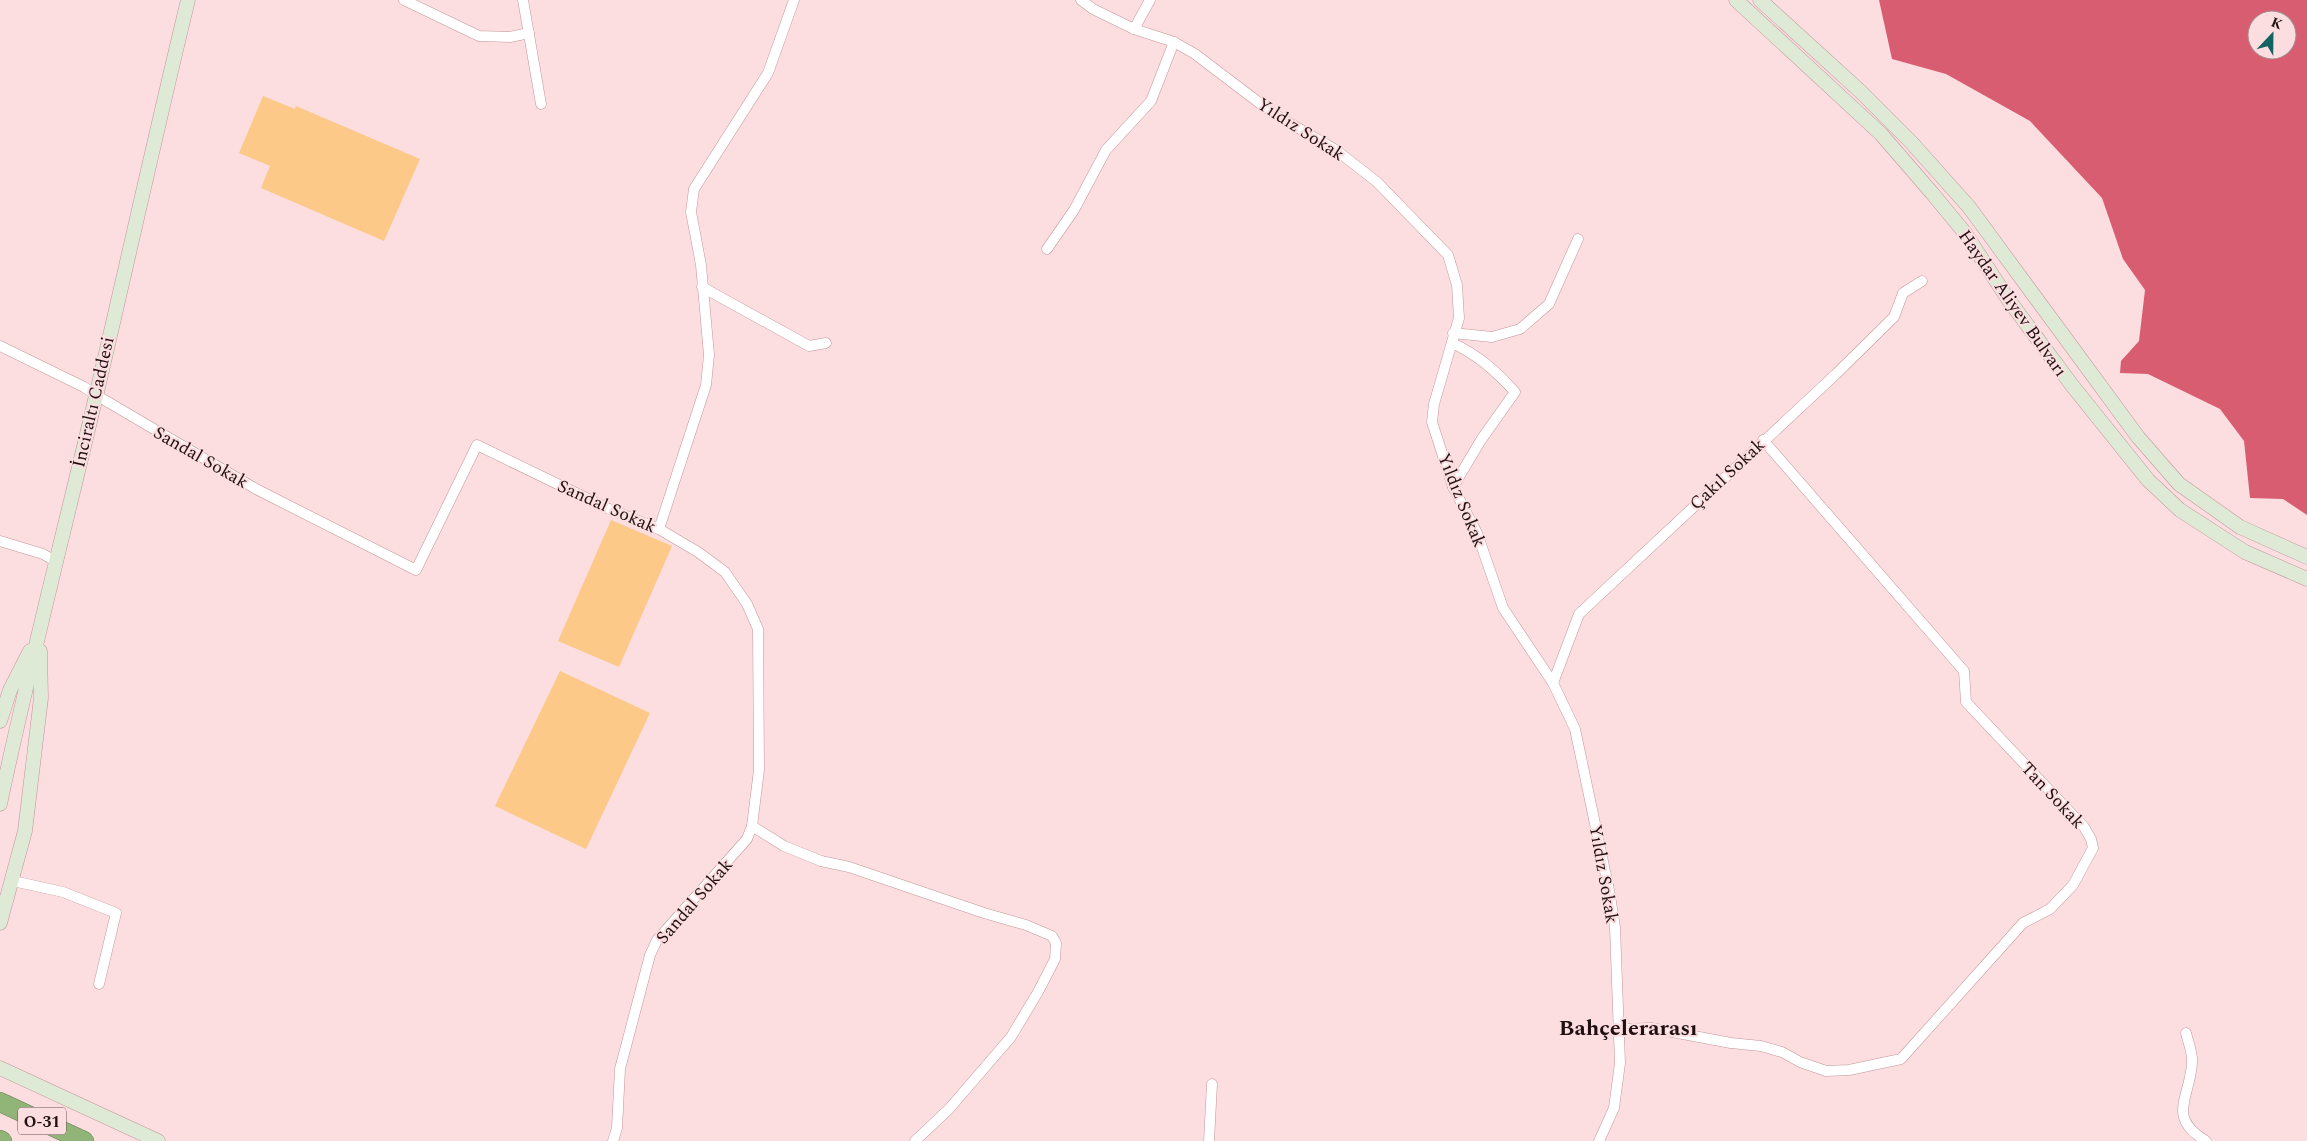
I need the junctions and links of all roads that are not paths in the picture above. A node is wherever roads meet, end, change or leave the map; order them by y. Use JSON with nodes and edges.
{"nodes":[{"id":1,"x":188,"y":0,"type":"edge"},
{"id":2,"x":404,"y":0,"type":"edge"},
{"id":3,"x":523,"y":0,"type":"edge"},
{"id":4,"x":794,"y":0,"type":"edge"},
{"id":5,"x":1081,"y":0,"type":"edge"},
{"id":6,"x":1150,"y":0,"type":"edge"},
{"id":7,"x":1736,"y":0,"type":"edge"},
{"id":8,"x":1760,"y":0,"type":"edge"},
{"id":9,"x":1134,"y":29,"type":"junction"},
{"id":10,"x":528,"y":33,"type":"junction"},
{"id":11,"x":1174,"y":42,"type":"junction"},
{"id":12,"x":541,"y":104,"type":"dead end"},
{"id":13,"x":1578,"y":239,"type":"dead end"},
{"id":14,"x":1047,"y":249,"type":"dead end"},
{"id":15,"x":1922,"y":281,"type":"dead end"},
{"id":16,"x":702,"y":287,"type":"junction"},
{"id":17,"x":1452,"y":338,"type":"junction"},
{"id":18,"x":826,"y":343,"type":"dead end"},
{"id":19,"x":0,"y":346,"type":"edge"},
{"id":20,"x":96,"y":396,"type":"junction"},
{"id":21,"x":1763,"y":440,"type":"junction"},
{"id":22,"x":1453,"y":487,"type":"junction"},
{"id":23,"x":659,"y":529,"type":"junction"},
{"id":24,"x":0,"y":541,"type":"edge"},
{"id":25,"x":2307,"y":558,"type":"edge"},
{"id":26,"x":55,"y":561,"type":"junction"},
{"id":27,"x":2307,"y":579,"type":"edge"},
{"id":28,"x":39,"y":633,"type":"junction"},
{"id":29,"x":1553,"y":683,"type":"junction"},
{"id":30,"x":0,"y":721,"type":"edge"},
{"id":31,"x":0,"y":804,"type":"edge"},
{"id":32,"x":752,"y":826,"type":"junction"},
{"id":33,"x":13,"y":881,"type":"junction"},
{"id":34,"x":0,"y":923,"type":"edge"},
{"id":35,"x":99,"y":984,"type":"dead end"},
{"id":36,"x":1620,"y":1029,"type":"junction"},
{"id":37,"x":2186,"y":1032,"type":"dead end"},
{"id":38,"x":0,"y":1068,"type":"edge"},
{"id":39,"x":1212,"y":1084,"type":"dead end"},
{"id":40,"x":0,"y":1102,"type":"edge"},
{"id":41,"x":84,"y":1141,"type":"edge"},
{"id":42,"x":158,"y":1141,"type":"edge"},
{"id":43,"x":613,"y":1141,"type":"edge"},
{"id":44,"x":915,"y":1141,"type":"edge"},
{"id":45,"x":1208,"y":1141,"type":"edge"},
{"id":46,"x":1599,"y":1141,"type":"edge"},
{"id":47,"x":2206,"y":1141,"type":"edge"}],
"edges":[{"from":1,"to":20,"type":"main road","name":"İnciraltı Caddesi"},
{"from":2,"to":10,"type":"street"},
{"from":3,"to":10,"type":"street"},
{"from":4,"to":16,"type":"street"},
{"from":5,"to":9,"type":"street","name":"Yıldız Sokak"},
{"from":6,"to":9,"type":"street"},
{"from":7,"to":27,"type":"main road","name":"Haydar Aliyev Bulvarı"},
{"from":8,"to":25,"type":"main road","name":"Haydar Aliyev Bulvarı"},
{"from":9,"to":11,"type":"street","name":"Yıldız Sokak"},
{"from":10,"to":12,"type":"street"},
{"from":11,"to":14,"type":"street"},
{"from":11,"to":17,"type":"street","name":"Yıldız Sokak"},
{"from":13,"to":17,"type":"street"},
{"from":15,"to":21,"type":"street","name":"Çakıl Sokak"},
{"from":16,"to":18,"type":"street"},
{"from":16,"to":23,"type":"street"},
{"from":17,"to":22,"type":"street","name":"Yıldız Sokak"},
{"from":17,"to":22,"type":"street"},
{"from":19,"to":20,"type":"street","name":"Sandal Sokak"},
{"from":20,"to":23,"type":"street","name":"Sandal Sokak"},
{"from":20,"to":26,"type":"main road","name":"İnciraltı Caddesi"},
{"from":21,"to":29,"type":"street","name":"Çakıl Sokak"},
{"from":21,"to":36,"type":"street","name":"Tan Sokak"},
{"from":22,"to":29,"type":"street","name":"Yıldız Sokak"},
{"from":23,"to":32,"type":"street","name":"Sandal Sokak"},
{"from":24,"to":26,"type":"street"},
{"from":26,"to":28,"type":"main road","name":"İnciraltı Caddesi"},
{"from":28,"to":30,"type":"main road"},
{"from":28,"to":31,"type":"main road","name":"İnciraltı Caddesi"},
{"from":28,"to":33,"type":"main road"},
{"from":29,"to":36,"type":"street","name":"Yıldız Sokak"},
{"from":32,"to":43,"type":"street","name":"Sandal Sokak"},
{"from":32,"to":44,"type":"street"},
{"from":33,"to":34,"type":"main road"},
{"from":33,"to":35,"type":"street"},
{"from":36,"to":46,"type":"street","name":"Yıldız Sokak"},
{"from":37,"to":47,"type":"street"},
{"from":38,"to":42,"type":"main road"},
{"from":39,"to":45,"type":"street"},
{"from":40,"to":41,"type":"highway","number":"O-31"}]}
